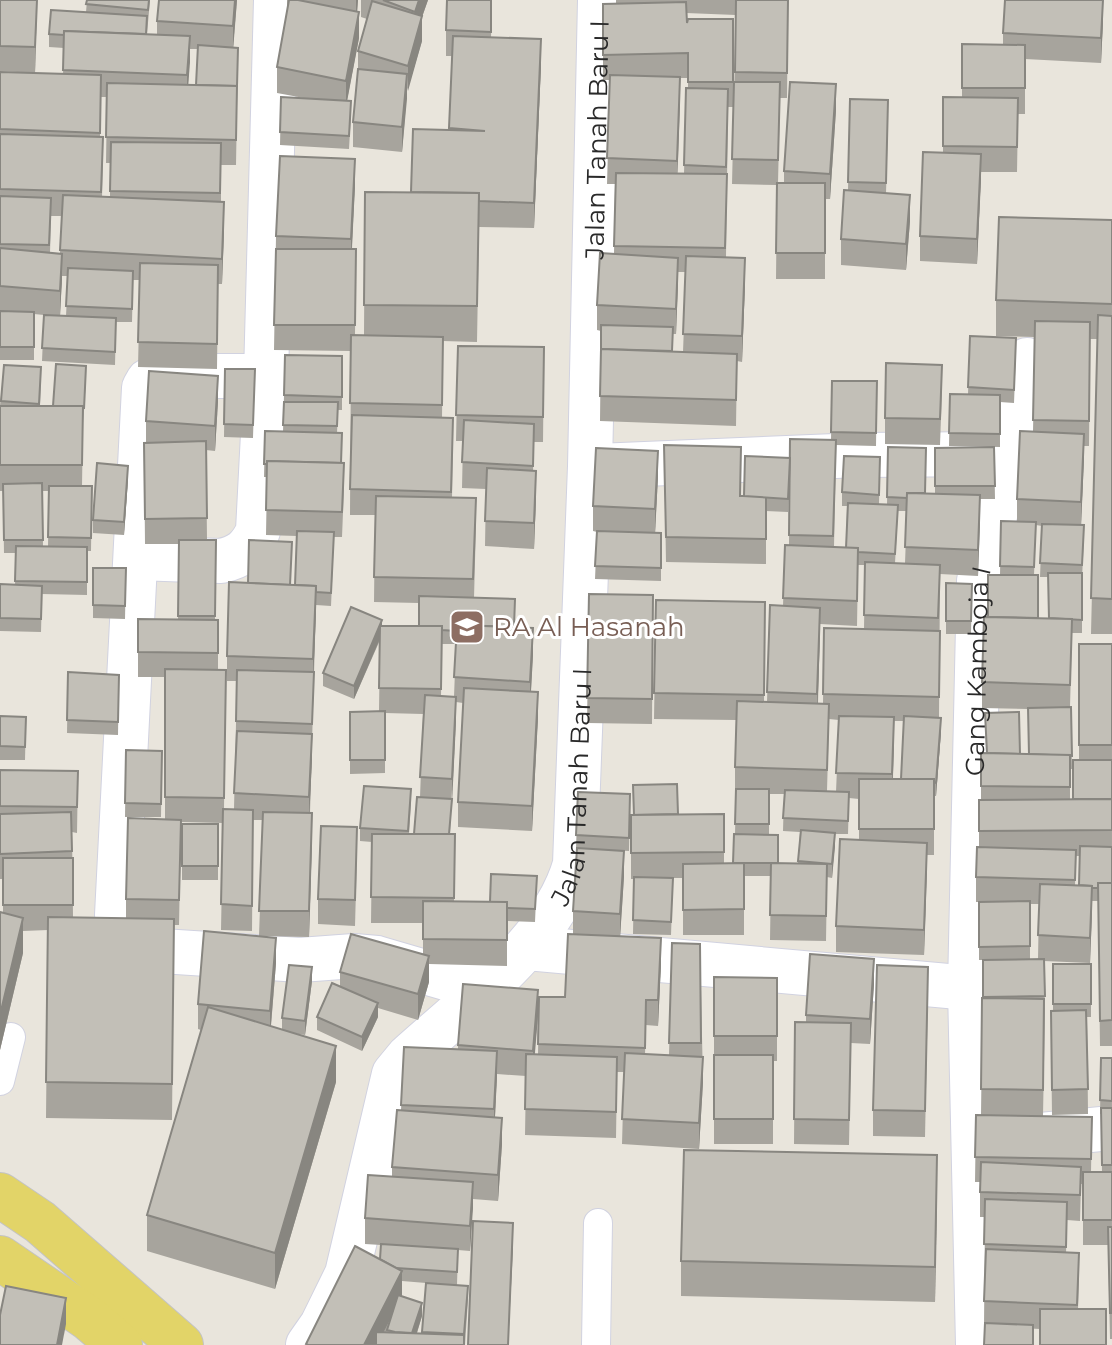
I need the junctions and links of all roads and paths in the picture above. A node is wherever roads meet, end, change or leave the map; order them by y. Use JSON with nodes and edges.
{"nodes":[{"id":1,"x":276,"y":0,"type":"edge"},
{"id":2,"x":600,"y":0,"type":"edge"},
{"id":3,"x":1027,"y":360,"type":"dead end"},
{"id":4,"x":266,"y":376,"type":"junction"},
{"id":5,"x":1010,"y":454,"type":"junction"},
{"id":6,"x":590,"y":466,"type":"junction"},
{"id":7,"x":137,"y":558,"type":"junction"},
{"id":8,"x":527,"y":948,"type":"junction"},
{"id":9,"x":970,"y":988,"type":"junction"},
{"id":10,"x":483,"y":989,"type":"junction"},
{"id":11,"x":11,"y":1037,"type":"dead end"},
{"id":12,"x":0,"y":1081,"type":"edge"},
{"id":13,"x":1112,"y":1128,"type":"edge"},
{"id":14,"x":973,"y":1138,"type":"junction"},
{"id":15,"x":0,"y":1195,"type":"edge"},
{"id":16,"x":598,"y":1223,"type":"dead end"},
{"id":17,"x":0,"y":1258,"type":"edge"},
{"id":18,"x":98,"y":1336,"type":"edge"},
{"id":19,"x":181,"y":1345,"type":"edge"},
{"id":20,"x":308,"y":1345,"type":"edge"},
{"id":21,"x":596,"y":1345,"type":"edge"},
{"id":22,"x":978,"y":1345,"type":"edge"}],
"edges":[{"from":1,"to":4,"type":"street"},
{"from":2,"to":6,"type":"street","name":"Jalan Tanah Baru I"},
{"from":3,"to":5,"type":"street","name":"Gang Kamboja I"},
{"from":4,"to":7,"type":"street"},
{"from":4,"to":7,"type":"street"},
{"from":5,"to":6,"type":"street"},
{"from":5,"to":9,"type":"street","name":"Gang Kamboja I"},
{"from":6,"to":8,"type":"street","name":"Jalan Tanah Baru I"},
{"from":7,"to":10,"type":"street"},
{"from":8,"to":9,"type":"street"},
{"from":8,"to":10,"type":"street","name":"Jalan Tanah Baru I"},
{"from":9,"to":14,"type":"street","name":"Gang Kamboja I"},
{"from":10,"to":20,"type":"street","name":"Jalan Tanah Baru I"},
{"from":11,"to":12,"type":"lane"},
{"from":13,"to":14,"type":"street"},
{"from":14,"to":22,"type":"street","name":"Gang Kamboja I"},
{"from":15,"to":19,"type":"main road"},
{"from":16,"to":21,"type":"lane"},
{"from":17,"to":18,"type":"main road"}]}
